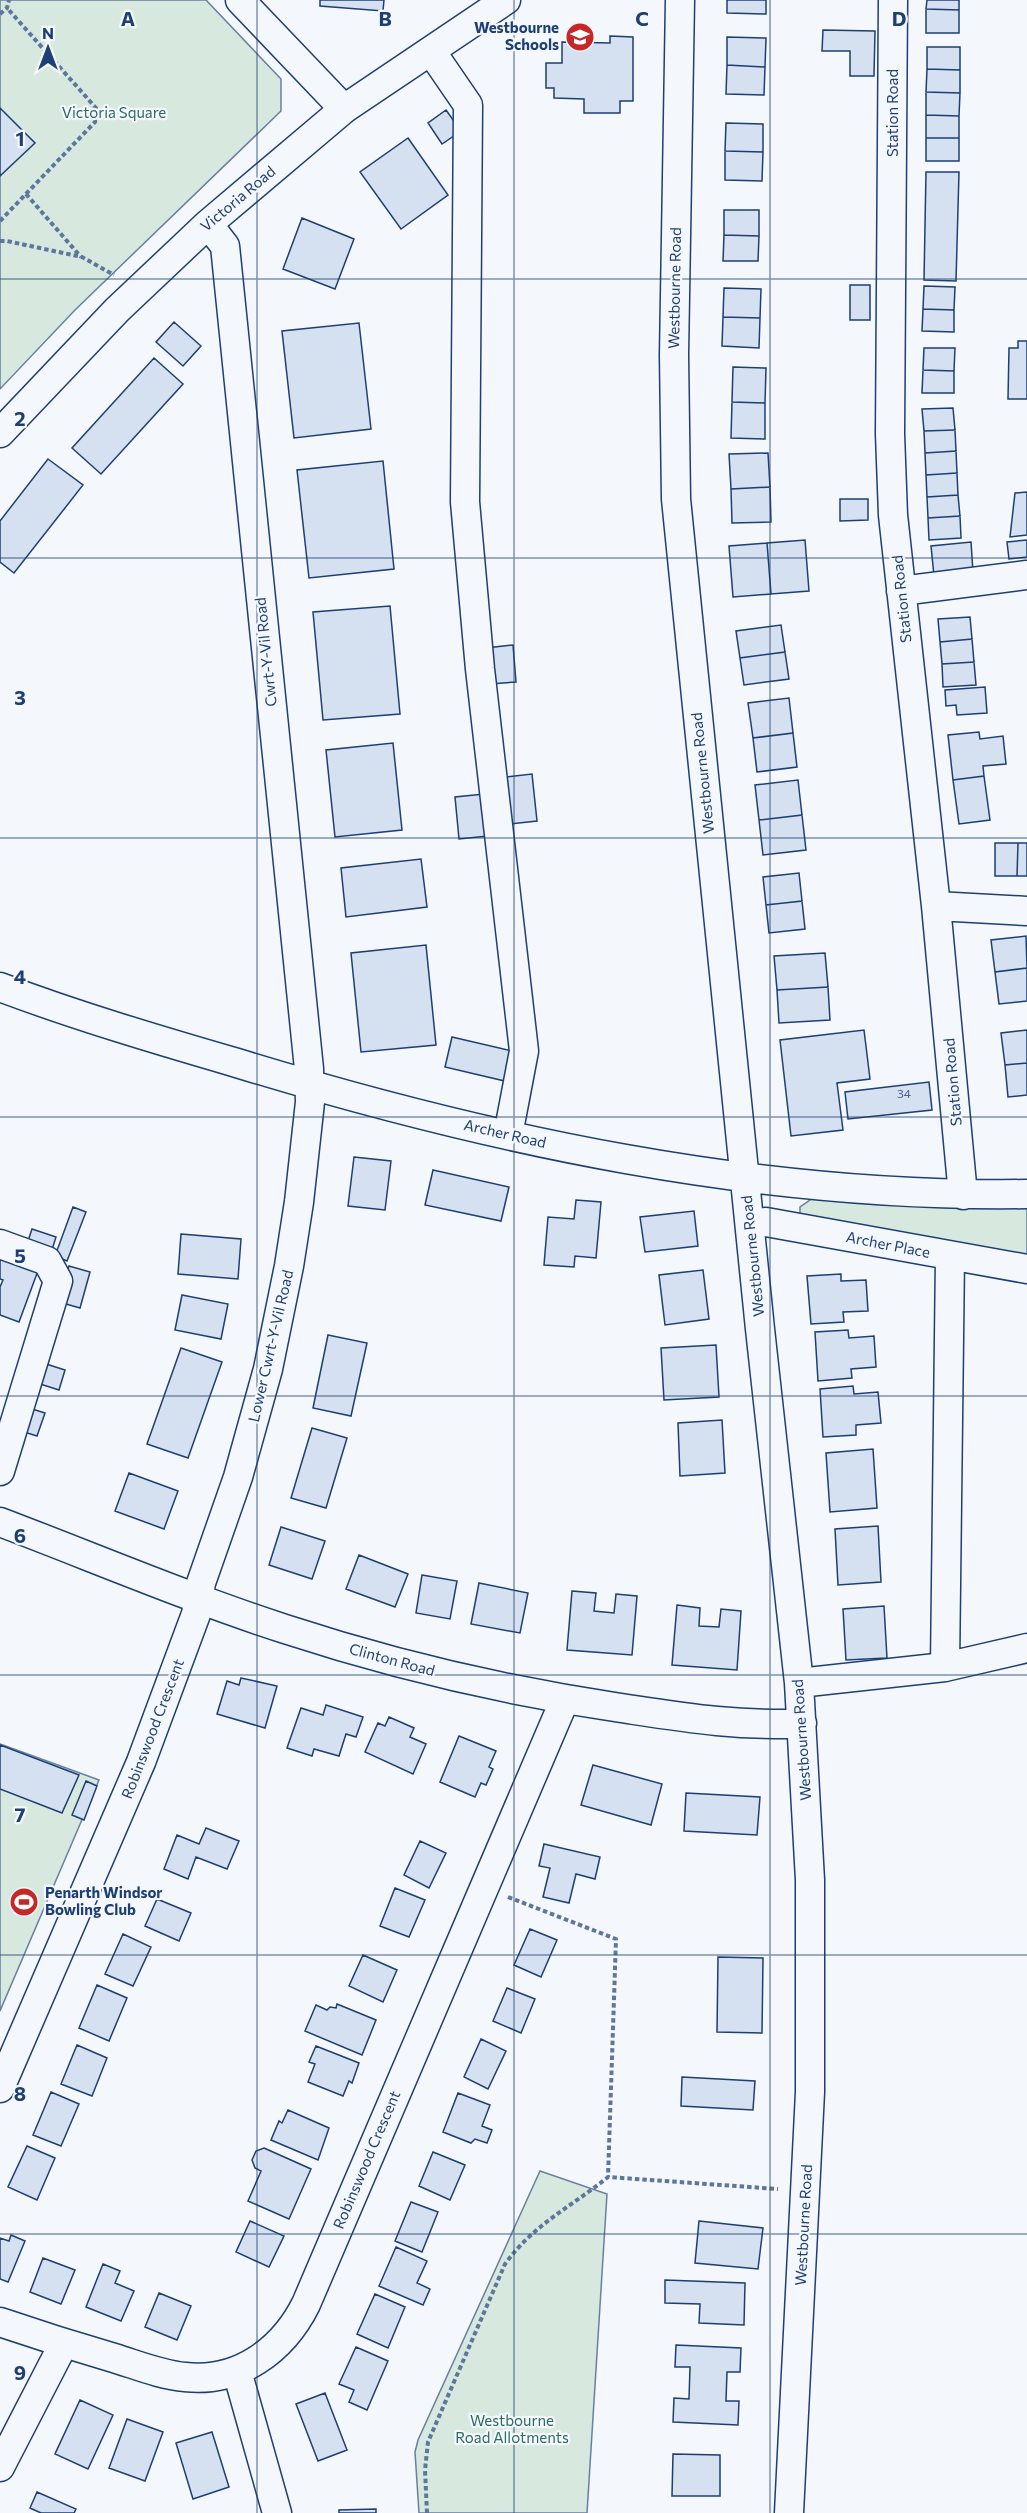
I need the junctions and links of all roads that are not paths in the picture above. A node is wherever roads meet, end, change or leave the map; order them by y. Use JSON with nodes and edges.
{"nodes":[{"id":1,"x":240,"y":0,"type":"edge"},
{"id":2,"x":506,"y":0,"type":"edge"},
{"id":3,"x":680,"y":0,"type":"edge"},
{"id":4,"x":893,"y":0,"type":"edge"},
{"id":5,"x":430,"y":51,"type":"junction"},
{"id":6,"x":345,"y":109,"type":"junction"},
{"id":7,"x":208,"y":224,"type":"junction"},
{"id":8,"x":0,"y":433,"type":"edge"},
{"id":9,"x":1027,"y":575,"type":"edge"},
{"id":10,"x":901,"y":591,"type":"junction"},
{"id":11,"x":936,"y":906,"type":"junction"},
{"id":12,"x":1027,"y":911,"type":"edge"},
{"id":13,"x":0,"y":987,"type":"edge"},
{"id":14,"x":310,"y":1086,"type":"junction"},
{"id":15,"x":508,"y":1135,"type":"junction"},
{"id":16,"x":744,"y":1177,"type":"junction"},
{"id":17,"x":1027,"y":1194,"type":"edge"},
{"id":18,"x":963,"y":1195,"type":"junction"},
{"id":19,"x":750,"y":1223,"type":"junction"},
{"id":20,"x":0,"y":1244,"type":"edge"},
{"id":21,"x":950,"y":1256,"type":"junction"},
{"id":22,"x":1027,"y":1269,"type":"edge"},
{"id":23,"x":0,"y":1471,"type":"edge"},
{"id":24,"x":0,"y":1522,"type":"edge"},
{"id":25,"x":199,"y":1599,"type":"junction"},
{"id":26,"x":1027,"y":1648,"type":"edge"},
{"id":27,"x":945,"y":1667,"type":"junction"},
{"id":28,"x":799,"y":1683,"type":"junction"},
{"id":29,"x":565,"y":1700,"type":"junction"},
{"id":30,"x":802,"y":1723,"type":"junction"},
{"id":31,"x":0,"y":2088,"type":"edge"},
{"id":32,"x":0,"y":2322,"type":"edge"},
{"id":33,"x":64,"y":2343,"type":"junction"},
{"id":34,"x":237,"y":2371,"type":"junction"},
{"id":35,"x":0,"y":2467,"type":"edge"},
{"id":36,"x":277,"y":2513,"type":"edge"},
{"id":37,"x":789,"y":2513,"type":"edge"}],
"edges":[{"from":1,"to":6,"type":"street"},
{"from":2,"to":5,"type":"street","name":"Victoria Road"},
{"from":3,"to":16,"type":"street","name":"Westbourne Road"},
{"from":4,"to":10,"type":"street","name":"Station Road"},
{"from":5,"to":6,"type":"street","name":"Victoria Road"},
{"from":5,"to":15,"type":"street"},
{"from":6,"to":7,"type":"street","name":"Victoria Road"},
{"from":7,"to":8,"type":"street","name":"Victoria Road"},
{"from":7,"to":14,"type":"street","name":"Cwrt-Y-Vil Road"},
{"from":9,"to":10,"type":"street"},
{"from":10,"to":11,"type":"street","name":"Station Road"},
{"from":11,"to":12,"type":"street"},
{"from":11,"to":18,"type":"street","name":"Station Road"},
{"from":13,"to":14,"type":"street","name":"Archer Road"},
{"from":14,"to":15,"type":"street","name":"Archer Road"},
{"from":14,"to":25,"type":"street","name":"Lower Cwrt-Y-Vil Road"},
{"from":15,"to":16,"type":"street","name":"Archer Road"},
{"from":16,"to":18,"type":"street","name":"Archer Road"},
{"from":16,"to":19,"type":"street","name":"Westbourne Road"},
{"from":17,"to":18,"type":"street","name":"Archer Road"},
{"from":19,"to":21,"type":"street","name":"Archer Place"},
{"from":19,"to":28,"type":"street","name":"Westbourne Road"},
{"from":20,"to":23,"type":"street"},
{"from":21,"to":22,"type":"street","name":"Archer Place"},
{"from":21,"to":27,"type":"street"},
{"from":24,"to":25,"type":"street","name":"Clinton Road"},
{"from":25,"to":29,"type":"street","name":"Clinton Road"},
{"from":25,"to":31,"type":"street","name":"Robinswood Crescent"},
{"from":26,"to":27,"type":"street"},
{"from":27,"to":28,"type":"street"},
{"from":28,"to":30,"type":"street","name":"Westbourne Road"},
{"from":29,"to":30,"type":"street","name":"Clinton Road"},
{"from":29,"to":34,"type":"street","name":"Robinswood Crescent"},
{"from":30,"to":37,"type":"street","name":"Westbourne Road"},
{"from":32,"to":33,"type":"street","name":"Robinswood Crescent"},
{"from":33,"to":34,"type":"street","name":"Robinswood Crescent"},
{"from":33,"to":35,"type":"street"},
{"from":34,"to":36,"type":"street"}]}
